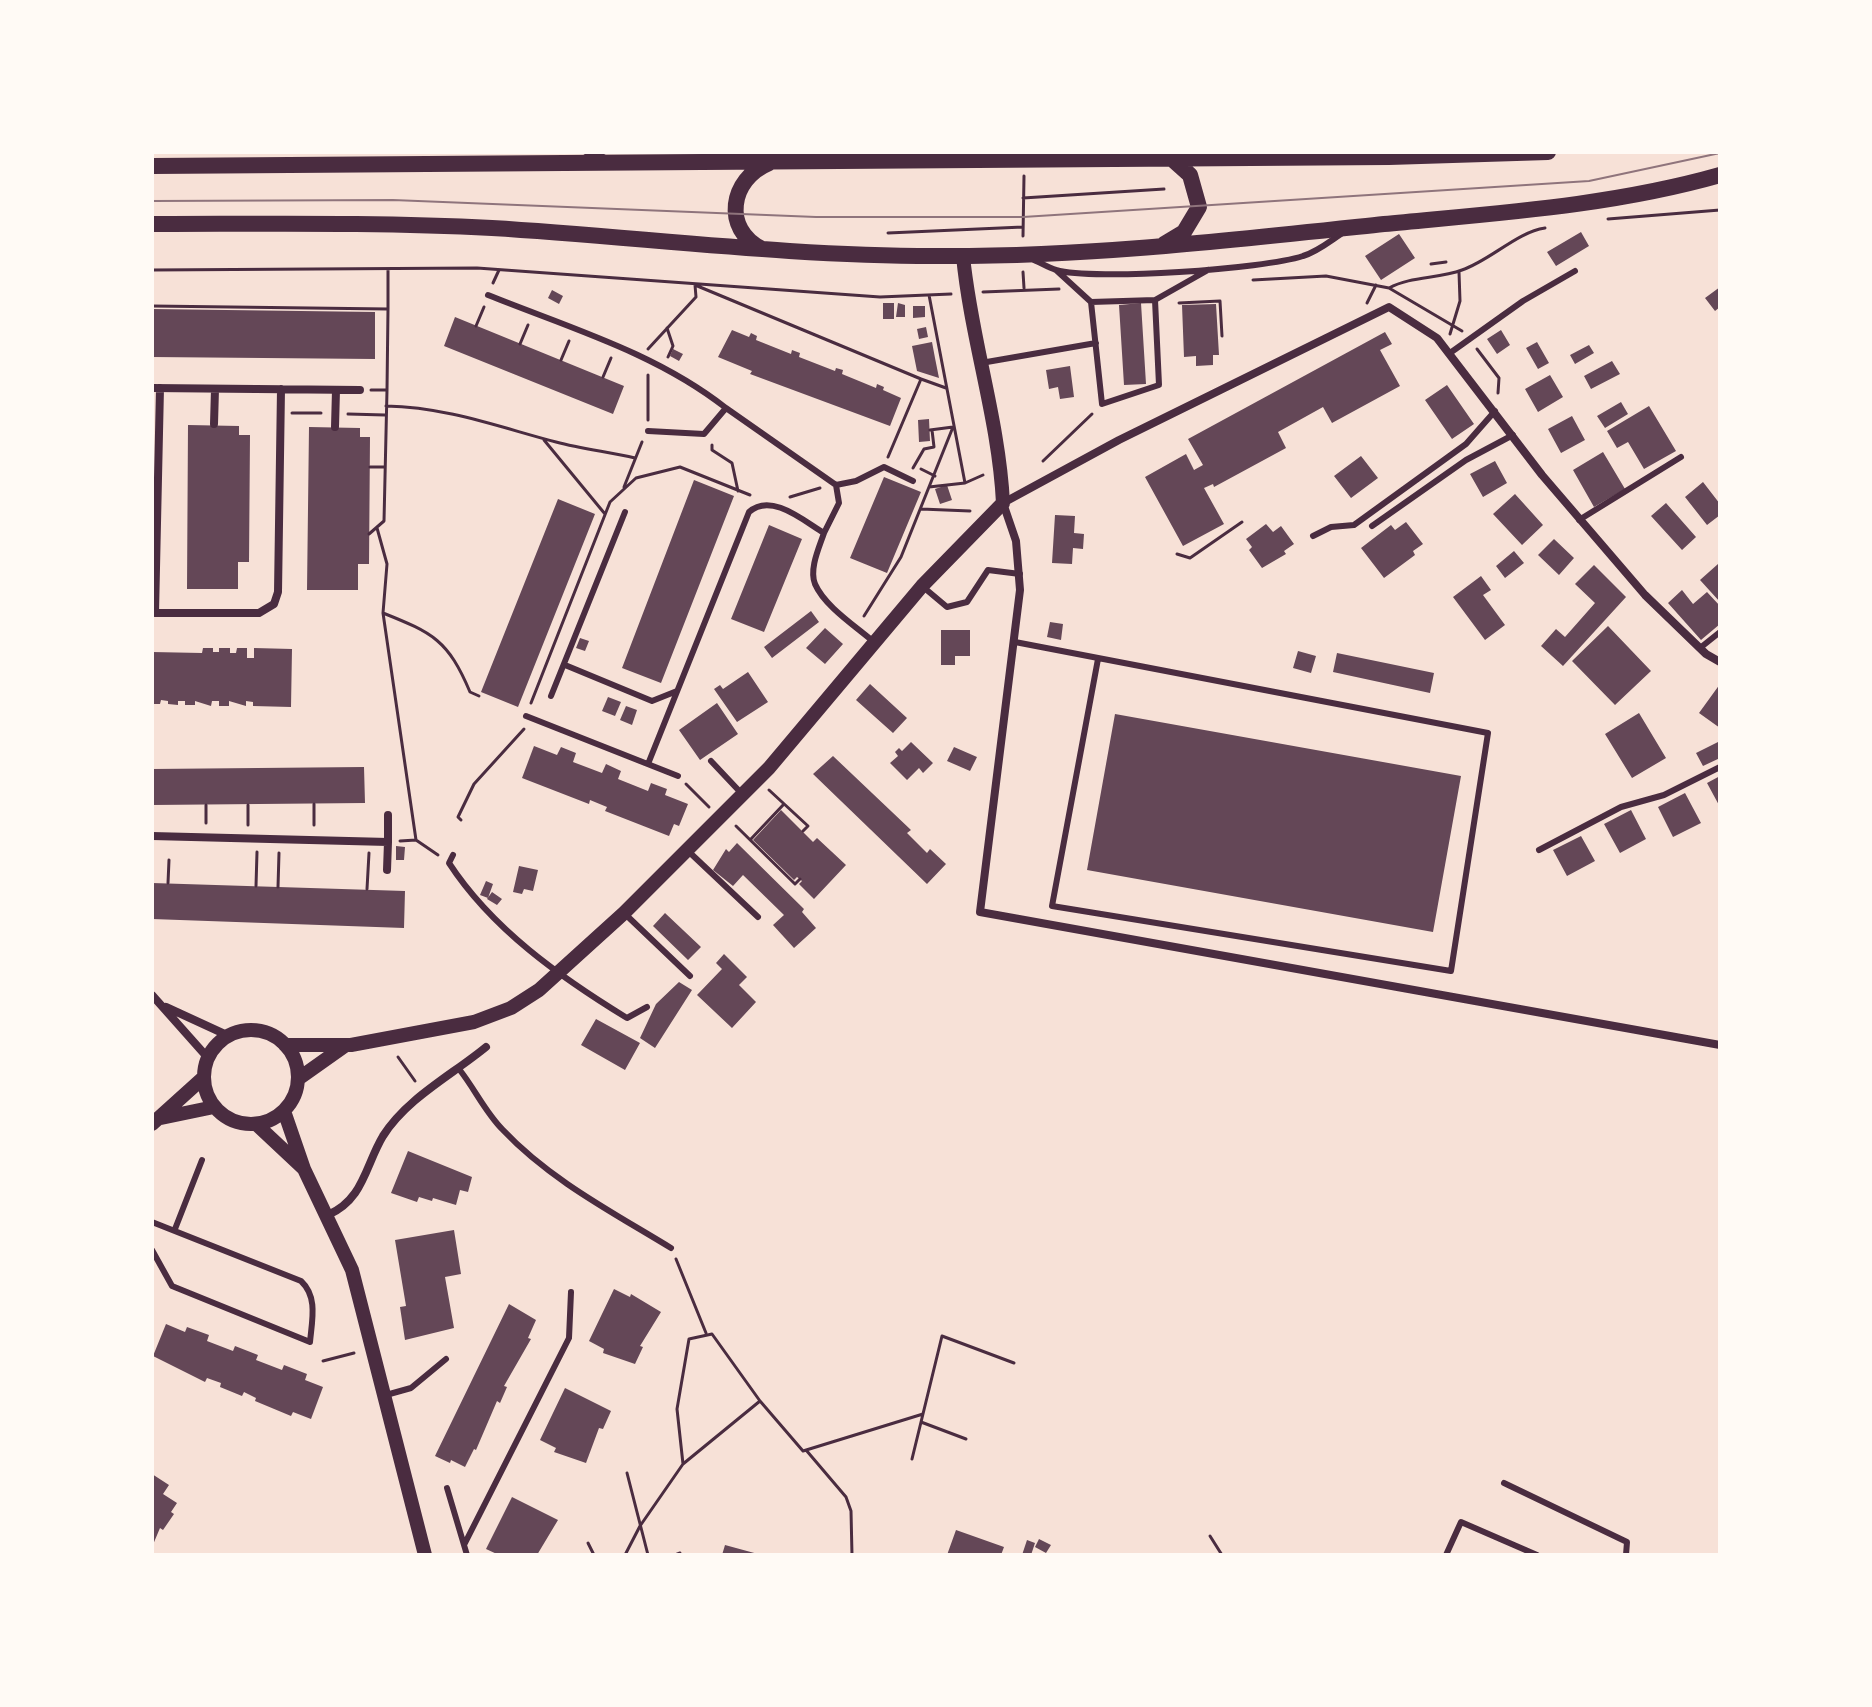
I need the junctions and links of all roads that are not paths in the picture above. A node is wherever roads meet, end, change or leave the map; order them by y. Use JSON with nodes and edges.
{"nodes":[{"id":1,"x":586,"y":152,"type":"edge"},
{"id":2,"x":1548,"y":152,"type":"edge"},
{"id":3,"x":1389,"y":154,"type":"edge"},
{"id":4,"x":959,"y":156,"type":"edge"},
{"id":5,"x":1171,"y":158,"type":"junction"},
{"id":6,"x":775,"y":162,"type":"junction"},
{"id":7,"x":622,"y":163,"type":"junction"},
{"id":8,"x":152,"y":166,"type":"edge"},
{"id":9,"x":1720,"y":175,"type":"edge"},
{"id":10,"x":152,"y":224,"type":"edge"},
{"id":11,"x":1350,"y":228,"type":"junction"},
{"id":12,"x":1155,"y":247,"type":"junction"},
{"id":13,"x":765,"y":250,"type":"junction"},
{"id":14,"x":963,"y":256,"type":"junction"},
{"id":15,"x":1023,"y":260,"type":"junction"},
{"id":16,"x":1211,"y":268,"type":"junction"},
{"id":17,"x":1056,"y":270,"type":"junction"},
{"id":18,"x":1575,"y":271,"type":"dead end"},
{"id":19,"x":488,"y":295,"type":"road end"},
{"id":20,"x":1091,"y":302,"type":"junction"},
{"id":21,"x":1155,"y":302,"type":"junction"},
{"id":22,"x":1096,"y":343,"type":"junction"},
{"id":23,"x":1447,"y":350,"type":"junction"},
{"id":24,"x":980,"y":363,"type":"junction"},
{"id":25,"x":156,"y":388,"type":"edge"},
{"id":26,"x":215,"y":389,"type":"junction"},
{"id":27,"x":281,"y":389,"type":"junction"},
{"id":28,"x":336,"y":390,"type":"junction"},
{"id":29,"x":360,"y":390,"type":"road end"},
{"id":30,"x":726,"y":408,"type":"junction"},
{"id":31,"x":1495,"y":411,"type":"junction"},
{"id":32,"x":214,"y":424,"type":"dead end"},
{"id":33,"x":335,"y":427,"type":"dead end"},
{"id":34,"x":648,"y":431,"type":"road end"},
{"id":35,"x":1513,"y":435,"type":"junction"},
{"id":36,"x":1681,"y":457,"type":"dead end"},
{"id":37,"x":910,"y":480,"type":"road end"},
{"id":38,"x":836,"y":485,"type":"junction"},
{"id":39,"x":1003,"y":503,"type":"junction"},
{"id":40,"x":625,"y":512,"type":"dead end"},
{"id":41,"x":1579,"y":520,"type":"junction"},
{"id":42,"x":1372,"y":526,"type":"dead end"},
{"id":43,"x":824,"y":533,"type":"junction"},
{"id":44,"x":1313,"y":536,"type":"dead end"},
{"id":45,"x":1020,"y":574,"type":"junction"},
{"id":46,"x":922,"y":586,"type":"junction"},
{"id":47,"x":155,"y":613,"type":"edge"},
{"id":48,"x":1720,"y":632,"type":"edge"},
{"id":49,"x":1015,"y":642,"type":"junction"},
{"id":50,"x":875,"y":643,"type":"junction"},
{"id":51,"x":1700,"y":648,"type":"junction"},
{"id":52,"x":1098,"y":659,"type":"junction"},
{"id":53,"x":1720,"y":662,"type":"edge"},
{"id":54,"x":565,"y":665,"type":"junction"},
{"id":55,"x":677,"y":691,"type":"junction"},
{"id":56,"x":551,"y":696,"type":"dead end"},
{"id":57,"x":526,"y":716,"type":"road end"},
{"id":58,"x":711,"y":761,"type":"dead end"},
{"id":59,"x":648,"y":764,"type":"junction"},
{"id":60,"x":1720,"y":767,"type":"edge"},
{"id":61,"x":678,"y":776,"type":"road end"},
{"id":62,"x":743,"y":795,"type":"junction"},
{"id":63,"x":388,"y":815,"type":"dead end"},
{"id":64,"x":152,"y":836,"type":"edge"},
{"id":65,"x":392,"y":842,"type":"junction"},
{"id":66,"x":687,"y":850,"type":"junction"},
{"id":67,"x":1539,"y":850,"type":"dead end"},
{"id":68,"x":453,"y":855,"type":"dead end"},
{"id":69,"x":387,"y":870,"type":"dead end"},
{"id":70,"x":624,"y":913,"type":"junction"},
{"id":71,"x":758,"y":917,"type":"dead end"},
{"id":72,"x":559,"y":974,"type":"junction"},
{"id":73,"x":690,"y":976,"type":"dead end"},
{"id":74,"x":152,"y":995,"type":"edge"},
{"id":75,"x":166,"y":1007,"type":"junction"},
{"id":76,"x":647,"y":1007,"type":"dead end"},
{"id":77,"x":229,"y":1036,"type":"junction"},
{"id":78,"x":285,"y":1045,"type":"junction"},
{"id":79,"x":346,"y":1045,"type":"junction"},
{"id":80,"x":1720,"y":1045,"type":"edge"},
{"id":81,"x":486,"y":1047,"type":"dead end"},
{"id":82,"x":208,"y":1058,"type":"junction"},
{"id":83,"x":459,"y":1069,"type":"junction"},
{"id":84,"x":203,"y":1078,"type":"junction"},
{"id":85,"x":298,"y":1079,"type":"junction"},
{"id":86,"x":214,"y":1107,"type":"junction"},
{"id":87,"x":284,"y":1111,"type":"junction"},
{"id":88,"x":156,"y":1121,"type":"edge"},
{"id":89,"x":256,"y":1124,"type":"junction"},
{"id":90,"x":202,"y":1160,"type":"dead end"},
{"id":91,"x":304,"y":1169,"type":"junction"},
{"id":92,"x":328,"y":1215,"type":"junction"},
{"id":93,"x":152,"y":1222,"type":"edge"},
{"id":94,"x":175,"y":1229,"type":"junction"},
{"id":95,"x":671,"y":1248,"type":"road end"},
{"id":96,"x":152,"y":1250,"type":"edge"},
{"id":97,"x":571,"y":1292,"type":"dead end"},
{"id":98,"x":446,"y":1359,"type":"dead end"},
{"id":99,"x":386,"y":1395,"type":"junction"},
{"id":100,"x":1504,"y":1483,"type":"dead end"},
{"id":101,"x":447,"y":1488,"type":"dead end"},
{"id":102,"x":464,"y":1545,"type":"junction"},
{"id":103,"x":425,"y":1555,"type":"edge"},
{"id":104,"x":467,"y":1555,"type":"edge"},
{"id":105,"x":1446,"y":1555,"type":"edge"},
{"id":106,"x":1537,"y":1555,"type":"edge"},
{"id":107,"x":1626,"y":1555,"type":"edge"}],
"edges":[{"from":1,"to":7,"type":"lane"},
{"from":2,"to":3,"type":"main road"},
{"from":3,"to":5,"type":"main road"},
{"from":4,"to":5,"type":"main road"},
{"from":4,"to":6,"type":"main road"},
{"from":5,"to":12,"type":"main road"},
{"from":6,"to":7,"type":"main road"},
{"from":6,"to":13,"type":"main road"},
{"from":7,"to":8,"type":"main road"},
{"from":9,"to":11,"type":"main road"},
{"from":10,"to":13,"type":"main road"},
{"from":11,"to":12,"type":"main road"},
{"from":11,"to":16,"type":"lane"},
{"from":12,"to":15,"type":"main road"},
{"from":13,"to":14,"type":"main road"},
{"from":14,"to":15,"type":"main road"},
{"from":14,"to":24,"type":"street"},
{"from":15,"to":17,"type":"lane"},
{"from":16,"to":17,"type":"lane"},
{"from":16,"to":21,"type":"lane"},
{"from":17,"to":20,"type":"lane"},
{"from":18,"to":23,"type":"lane"},
{"from":19,"to":30,"type":"lane"},
{"from":20,"to":21,"type":"lane"},
{"from":20,"to":22,"type":"lane"},
{"from":21,"to":22,"type":"lane"},
{"from":22,"to":24,"type":"lane"},
{"from":23,"to":31,"type":"street"},
{"from":23,"to":39,"type":"street"},
{"from":24,"to":39,"type":"street"},
{"from":25,"to":26,"type":"street"},
{"from":25,"to":47,"type":"street"},
{"from":26,"to":27,"type":"street"},
{"from":26,"to":32,"type":"street"},
{"from":27,"to":28,"type":"street"},
{"from":27,"to":47,"type":"street"},
{"from":28,"to":29,"type":"street"},
{"from":28,"to":33,"type":"street"},
{"from":30,"to":34,"type":"lane"},
{"from":30,"to":38,"type":"lane"},
{"from":31,"to":35,"type":"street"},
{"from":31,"to":44,"type":"lane"},
{"from":35,"to":41,"type":"street"},
{"from":35,"to":42,"type":"lane"},
{"from":36,"to":41,"type":"lane"},
{"from":37,"to":38,"type":"lane"},
{"from":38,"to":43,"type":"lane"},
{"from":39,"to":45,"type":"street"},
{"from":39,"to":46,"type":"street"},
{"from":40,"to":54,"type":"lane"},
{"from":41,"to":51,"type":"street"},
{"from":43,"to":50,"type":"lane"},
{"from":43,"to":55,"type":"lane"},
{"from":45,"to":46,"type":"lane"},
{"from":45,"to":49,"type":"street"},
{"from":46,"to":50,"type":"street"},
{"from":48,"to":51,"type":"lane"},
{"from":49,"to":52,"type":"lane"},
{"from":49,"to":80,"type":"street"},
{"from":50,"to":62,"type":"street"},
{"from":51,"to":53,"type":"street"},
{"from":52,"to":52,"type":"lane"},
{"from":54,"to":55,"type":"lane"},
{"from":54,"to":56,"type":"lane"},
{"from":55,"to":59,"type":"lane"},
{"from":57,"to":59,"type":"lane"},
{"from":58,"to":62,"type":"lane"},
{"from":59,"to":61,"type":"lane"},
{"from":60,"to":67,"type":"lane"},
{"from":62,"to":66,"type":"street"},
{"from":63,"to":65,"type":"street"},
{"from":64,"to":65,"type":"street"},
{"from":65,"to":69,"type":"street"},
{"from":66,"to":70,"type":"street"},
{"from":66,"to":71,"type":"lane"},
{"from":68,"to":72,"type":"lane"},
{"from":70,"to":72,"type":"street"},
{"from":70,"to":73,"type":"lane"},
{"from":72,"to":76,"type":"lane"},
{"from":72,"to":79,"type":"street"},
{"from":74,"to":75,"type":"street"},
{"from":75,"to":77,"type":"street"},
{"from":75,"to":82,"type":"street"},
{"from":77,"to":78,"type":"street"},
{"from":77,"to":82,"type":"street"},
{"from":78,"to":79,"type":"street"},
{"from":78,"to":85,"type":"street"},
{"from":79,"to":85,"type":"street"},
{"from":81,"to":83,"type":"street"},
{"from":82,"to":84,"type":"street"},
{"from":83,"to":92,"type":"street"},
{"from":83,"to":95,"type":"lane"},
{"from":84,"to":86,"type":"street"},
{"from":84,"to":88,"type":"street"},
{"from":85,"to":87,"type":"street"},
{"from":86,"to":88,"type":"street"},
{"from":86,"to":89,"type":"street"},
{"from":87,"to":89,"type":"street"},
{"from":87,"to":91,"type":"street"},
{"from":89,"to":91,"type":"street"},
{"from":90,"to":94,"type":"lane"},
{"from":91,"to":92,"type":"street"},
{"from":92,"to":99,"type":"street"},
{"from":93,"to":94,"type":"lane"},
{"from":94,"to":96,"type":"lane"},
{"from":97,"to":102,"type":"lane"},
{"from":98,"to":99,"type":"lane"},
{"from":99,"to":103,"type":"street"},
{"from":100,"to":107,"type":"lane"},
{"from":101,"to":102,"type":"lane"},
{"from":102,"to":104,"type":"lane"},
{"from":105,"to":106,"type":"lane"}]}
